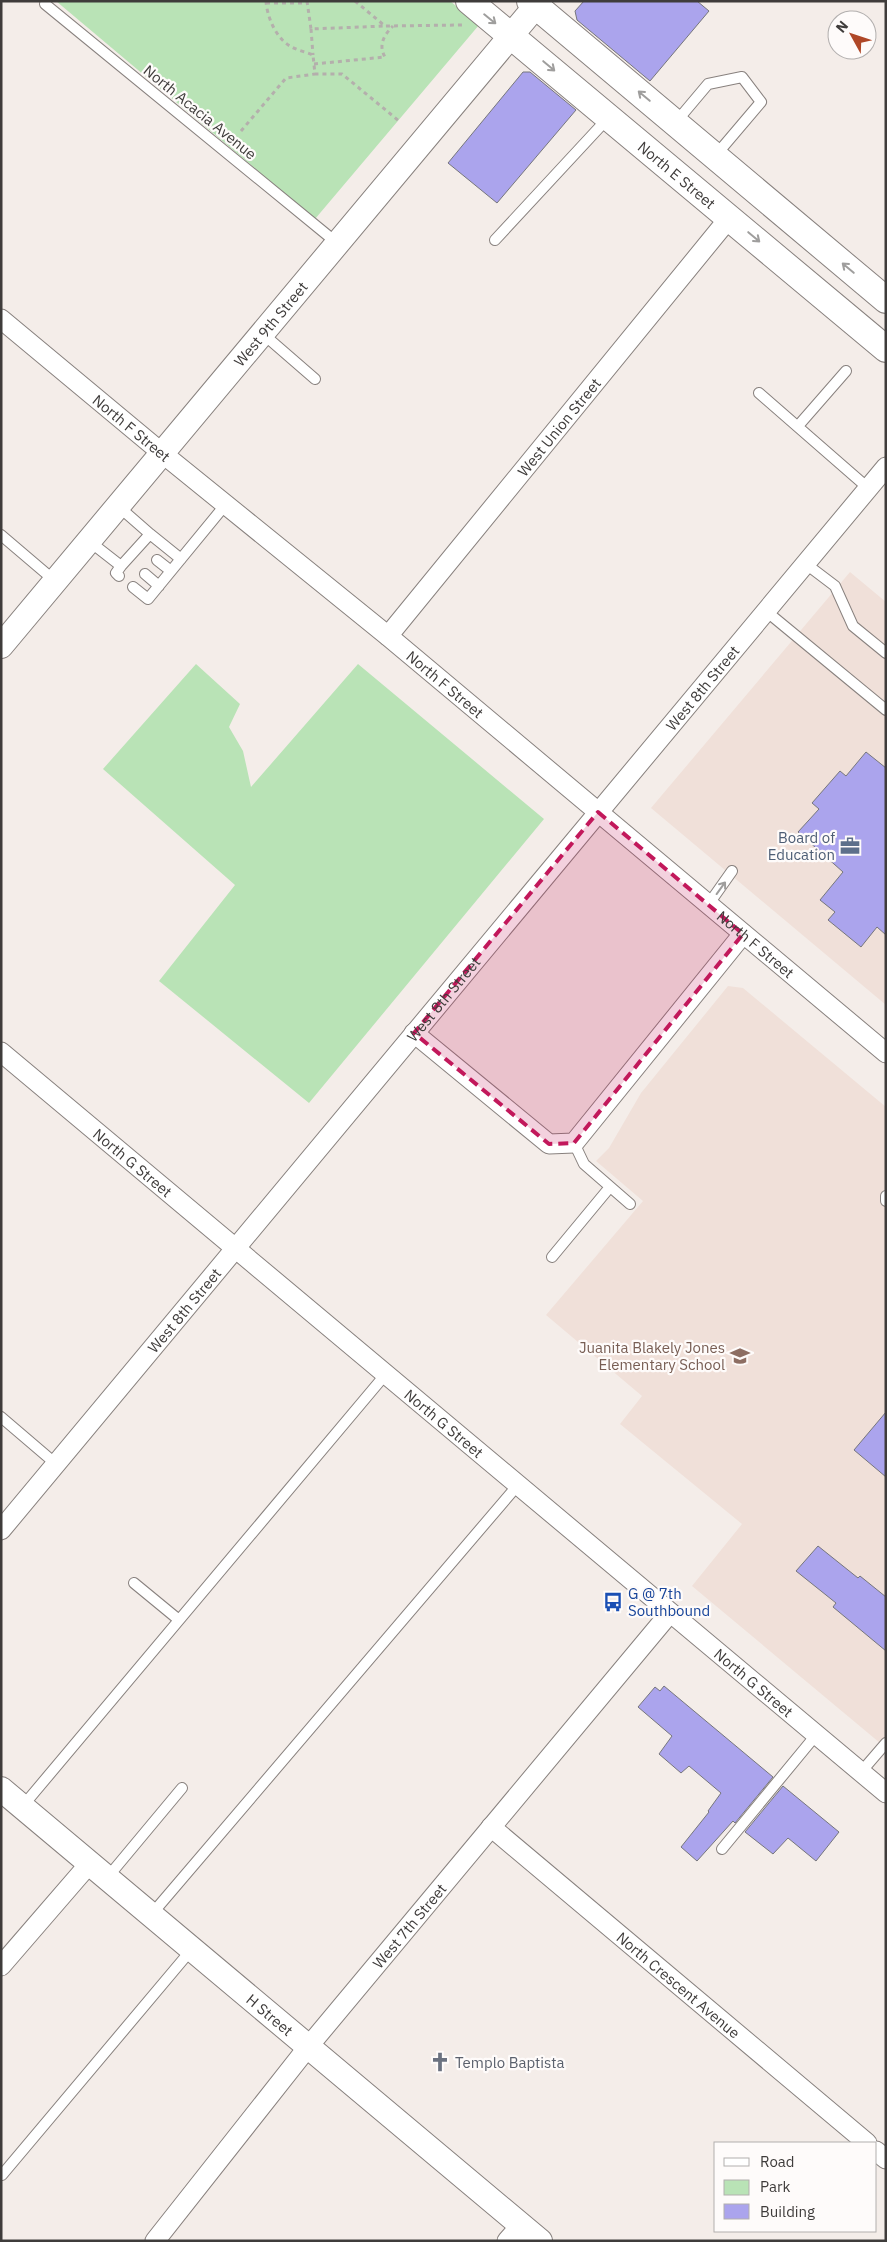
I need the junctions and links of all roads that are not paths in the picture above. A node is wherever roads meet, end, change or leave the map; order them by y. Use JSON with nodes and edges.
{"nodes":[{"id":1,"x":535,"y":3,"type":"edge"},
{"id":2,"x":45,"y":4,"type":"dead end"},
{"id":3,"x":470,"y":13,"type":"edge"},
{"id":4,"x":511,"y":35,"type":"junction"},
{"id":5,"x":610,"y":117,"type":"junction"},
{"id":6,"x":675,"y":122,"type":"junction"},
{"id":7,"x":715,"y":156,"type":"junction"},
{"id":8,"x":730,"y":217,"type":"junction"},
{"id":9,"x":495,"y":240,"type":"dead end"},
{"id":10,"x":337,"y":243,"type":"junction"},
{"id":11,"x":886,"y":300,"type":"edge"},
{"id":12,"x":1,"y":319,"type":"edge"},
{"id":13,"x":262,"y":333,"type":"junction"},
{"id":14,"x":886,"y":349,"type":"edge"},
{"id":15,"x":846,"y":371,"type":"dead end"},
{"id":16,"x":315,"y":379,"type":"dead end"},
{"id":17,"x":759,"y":393,"type":"dead end"},
{"id":18,"x":798,"y":426,"type":"junction"},
{"id":19,"x":162,"y":453,"type":"junction"},
{"id":20,"x":886,"y":467,"type":"edge"},
{"id":21,"x":868,"y":488,"type":"junction"},
{"id":22,"x":226,"y":504,"type":"junction"},
{"id":23,"x":118,"y":506,"type":"junction"},
{"id":24,"x":150,"y":534,"type":"junction"},
{"id":25,"x":1,"y":535,"type":"edge"},
{"id":26,"x":89,"y":540,"type":"junction"},
{"id":27,"x":181,"y":559,"type":"junction"},
{"id":28,"x":158,"y":560,"type":"dead end"},
{"id":29,"x":806,"y":564,"type":"junction"},
{"id":30,"x":171,"y":571,"type":"junction"},
{"id":31,"x":145,"y":574,"type":"dead end"},
{"id":32,"x":55,"y":581,"type":"junction"},
{"id":33,"x":159,"y":586,"type":"junction"},
{"id":34,"x":134,"y":587,"type":"dead end"},
{"id":35,"x":766,"y":611,"type":"junction"},
{"id":36,"x":388,"y":636,"type":"junction"},
{"id":37,"x":1,"y":646,"type":"edge"},
{"id":38,"x":886,"y":653,"type":"edge"},
{"id":39,"x":886,"y":710,"type":"edge"},
{"id":40,"x":598,"y":812,"type":"junction"},
{"id":41,"x":732,"y":871,"type":"dead end"},
{"id":42,"x":708,"y":904,"type":"junction"},
{"id":43,"x":743,"y":934,"type":"junction"},
{"id":44,"x":414,"y":1033,"type":"junction"},
{"id":45,"x":1,"y":1052,"type":"edge"},
{"id":46,"x":886,"y":1053,"type":"edge"},
{"id":47,"x":574,"y":1143,"type":"junction"},
{"id":48,"x":610,"y":1187,"type":"junction"},
{"id":49,"x":886,"y":1196,"type":"edge"},
{"id":50,"x":886,"y":1201,"type":"edge"},
{"id":51,"x":630,"y":1204,"type":"dead end"},
{"id":52,"x":236,"y":1248,"type":"junction"},
{"id":53,"x":552,"y":1257,"type":"dead end"},
{"id":54,"x":384,"y":1375,"type":"junction"},
{"id":55,"x":1,"y":1417,"type":"edge"},
{"id":56,"x":56,"y":1464,"type":"junction"},
{"id":57,"x":517,"y":1486,"type":"junction"},
{"id":58,"x":1,"y":1530,"type":"edge"},
{"id":59,"x":134,"y":1583,"type":"dead end"},
{"id":60,"x":669,"y":1614,"type":"junction"},
{"id":61,"x":179,"y":1620,"type":"junction"},
{"id":62,"x":816,"y":1735,"type":"junction"},
{"id":63,"x":886,"y":1743,"type":"edge"},
{"id":64,"x":860,"y":1772,"type":"junction"},
{"id":65,"x":182,"y":1788,"type":"dead end"},
{"id":66,"x":1,"y":1789,"type":"edge"},
{"id":67,"x":886,"y":1793,"type":"edge"},
{"id":68,"x":22,"y":1807,"type":"junction"},
{"id":69,"x":491,"y":1827,"type":"junction"},
{"id":70,"x":722,"y":1849,"type":"dead end"},
{"id":71,"x":98,"y":1870,"type":"junction"},
{"id":72,"x":151,"y":1914,"type":"junction"},
{"id":73,"x":192,"y":1949,"type":"junction"},
{"id":74,"x":1,"y":1966,"type":"edge"},
{"id":75,"x":308,"y":2046,"type":"junction"},
{"id":76,"x":866,"y":2142,"type":"edge"},
{"id":77,"x":2,"y":2175,"type":"edge"},
{"id":78,"x":514,"y":2233,"type":"edge"},
{"id":79,"x":155,"y":2241,"type":"edge"},
{"id":80,"x":540,"y":2241,"type":"edge"}],
"edges":[{"from":1,"to":4,"type":"street","name":"West 9th Street"},
{"from":6,"to":1,"type":"main road","one_way":true},
{"from":2,"to":10,"type":"lane","name":"North Acacia Avenue"},
{"from":3,"to":4,"type":"main road","name":"North E Street","one_way":true},
{"from":4,"to":5,"type":"main road","name":"North E Street","one_way":true},
{"from":4,"to":10,"type":"street","name":"West 9th Street"},
{"from":5,"to":8,"type":"main road","name":"North E Street"},
{"from":5,"to":9,"type":"lane"},
{"from":6,"to":7,"type":"main road"},
{"from":6,"to":7,"type":"lane"},
{"from":11,"to":7,"type":"main road","one_way":true},
{"from":8,"to":14,"type":"main road","name":"North E Street","one_way":true},
{"from":8,"to":36,"type":"street","name":"West Union Street"},
{"from":10,"to":13,"type":"street","name":"West 9th Street"},
{"from":12,"to":19,"type":"street","name":"North F Street"},
{"from":13,"to":16,"type":"lane"},
{"from":13,"to":19,"type":"street","name":"West 9th Street"},
{"from":15,"to":18,"type":"lane"},
{"from":17,"to":18,"type":"lane"},
{"from":18,"to":21,"type":"lane"},
{"from":19,"to":22,"type":"street","name":"North F Street"},
{"from":19,"to":23,"type":"street","name":"West 9th Street"},
{"from":20,"to":21,"type":"street","name":"West 8th Street"},
{"from":21,"to":29,"type":"street","name":"West 8th Street"},
{"from":22,"to":27,"type":"lane"},
{"from":22,"to":36,"type":"street","name":"North F Street"},
{"from":23,"to":24,"type":"lane"},
{"from":23,"to":26,"type":"street","name":"West 9th Street"},
{"from":24,"to":26,"type":"lane"},
{"from":24,"to":27,"type":"lane"},
{"from":25,"to":32,"type":"lane"},
{"from":26,"to":32,"type":"street","name":"West 9th Street"},
{"from":27,"to":30,"type":"lane"},
{"from":28,"to":30,"type":"lane"},
{"from":29,"to":35,"type":"street","name":"West 8th Street"},
{"from":29,"to":38,"type":"lane"},
{"from":30,"to":33,"type":"lane"},
{"from":31,"to":33,"type":"lane"},
{"from":32,"to":37,"type":"street","name":"West 9th Street"},
{"from":33,"to":34,"type":"lane"},
{"from":35,"to":39,"type":"lane"},
{"from":35,"to":40,"type":"street","name":"West 8th Street"},
{"from":36,"to":40,"type":"street","name":"North F Street"},
{"from":40,"to":42,"type":"street","name":"North F Street"},
{"from":40,"to":44,"type":"street","name":"West 8th Street"},
{"from":42,"to":41,"type":"lane","one_way":true},
{"from":42,"to":43,"type":"street","name":"North F Street"},
{"from":43,"to":46,"type":"street","name":"North F Street"},
{"from":43,"to":47,"type":"street"},
{"from":44,"to":47,"type":"street"},
{"from":44,"to":52,"type":"street","name":"West 8th Street"},
{"from":45,"to":52,"type":"street","name":"North G Street"},
{"from":47,"to":48,"type":"lane"},
{"from":48,"to":51,"type":"lane"},
{"from":48,"to":53,"type":"lane"},
{"from":49,"to":50,"type":"lane"},
{"from":52,"to":54,"type":"street","name":"North G Street"},
{"from":52,"to":56,"type":"street","name":"West 8th Street"},
{"from":54,"to":57,"type":"street","name":"North G Street"},
{"from":54,"to":61,"type":"lane"},
{"from":55,"to":56,"type":"lane"},
{"from":56,"to":58,"type":"street","name":"West 8th Street"},
{"from":57,"to":60,"type":"street","name":"North G Street"},
{"from":57,"to":72,"type":"lane"},
{"from":59,"to":61,"type":"lane"},
{"from":60,"to":62,"type":"street","name":"North G Street"},
{"from":60,"to":69,"type":"street","name":"West 7th Street"},
{"from":61,"to":68,"type":"lane"},
{"from":62,"to":64,"type":"street","name":"North G Street"},
{"from":62,"to":70,"type":"lane"},
{"from":63,"to":64,"type":"lane"},
{"from":64,"to":67,"type":"street","name":"North G Street"},
{"from":65,"to":71,"type":"lane"},
{"from":66,"to":68,"type":"street","name":"H Street"},
{"from":68,"to":71,"type":"street","name":"H Street"},
{"from":69,"to":75,"type":"street","name":"West 7th Street"},
{"from":69,"to":76,"type":"street","name":"North Crescent Avenue"},
{"from":71,"to":72,"type":"street","name":"H Street"},
{"from":71,"to":74,"type":"street"},
{"from":72,"to":73,"type":"street","name":"H Street"},
{"from":73,"to":75,"type":"street","name":"H Street"},
{"from":73,"to":77,"type":"lane"},
{"from":75,"to":78,"type":"street","name":"H Street"},
{"from":75,"to":79,"type":"street","name":"West 7th Street"},
{"from":78,"to":80,"type":"street","name":"H Street"}]}
